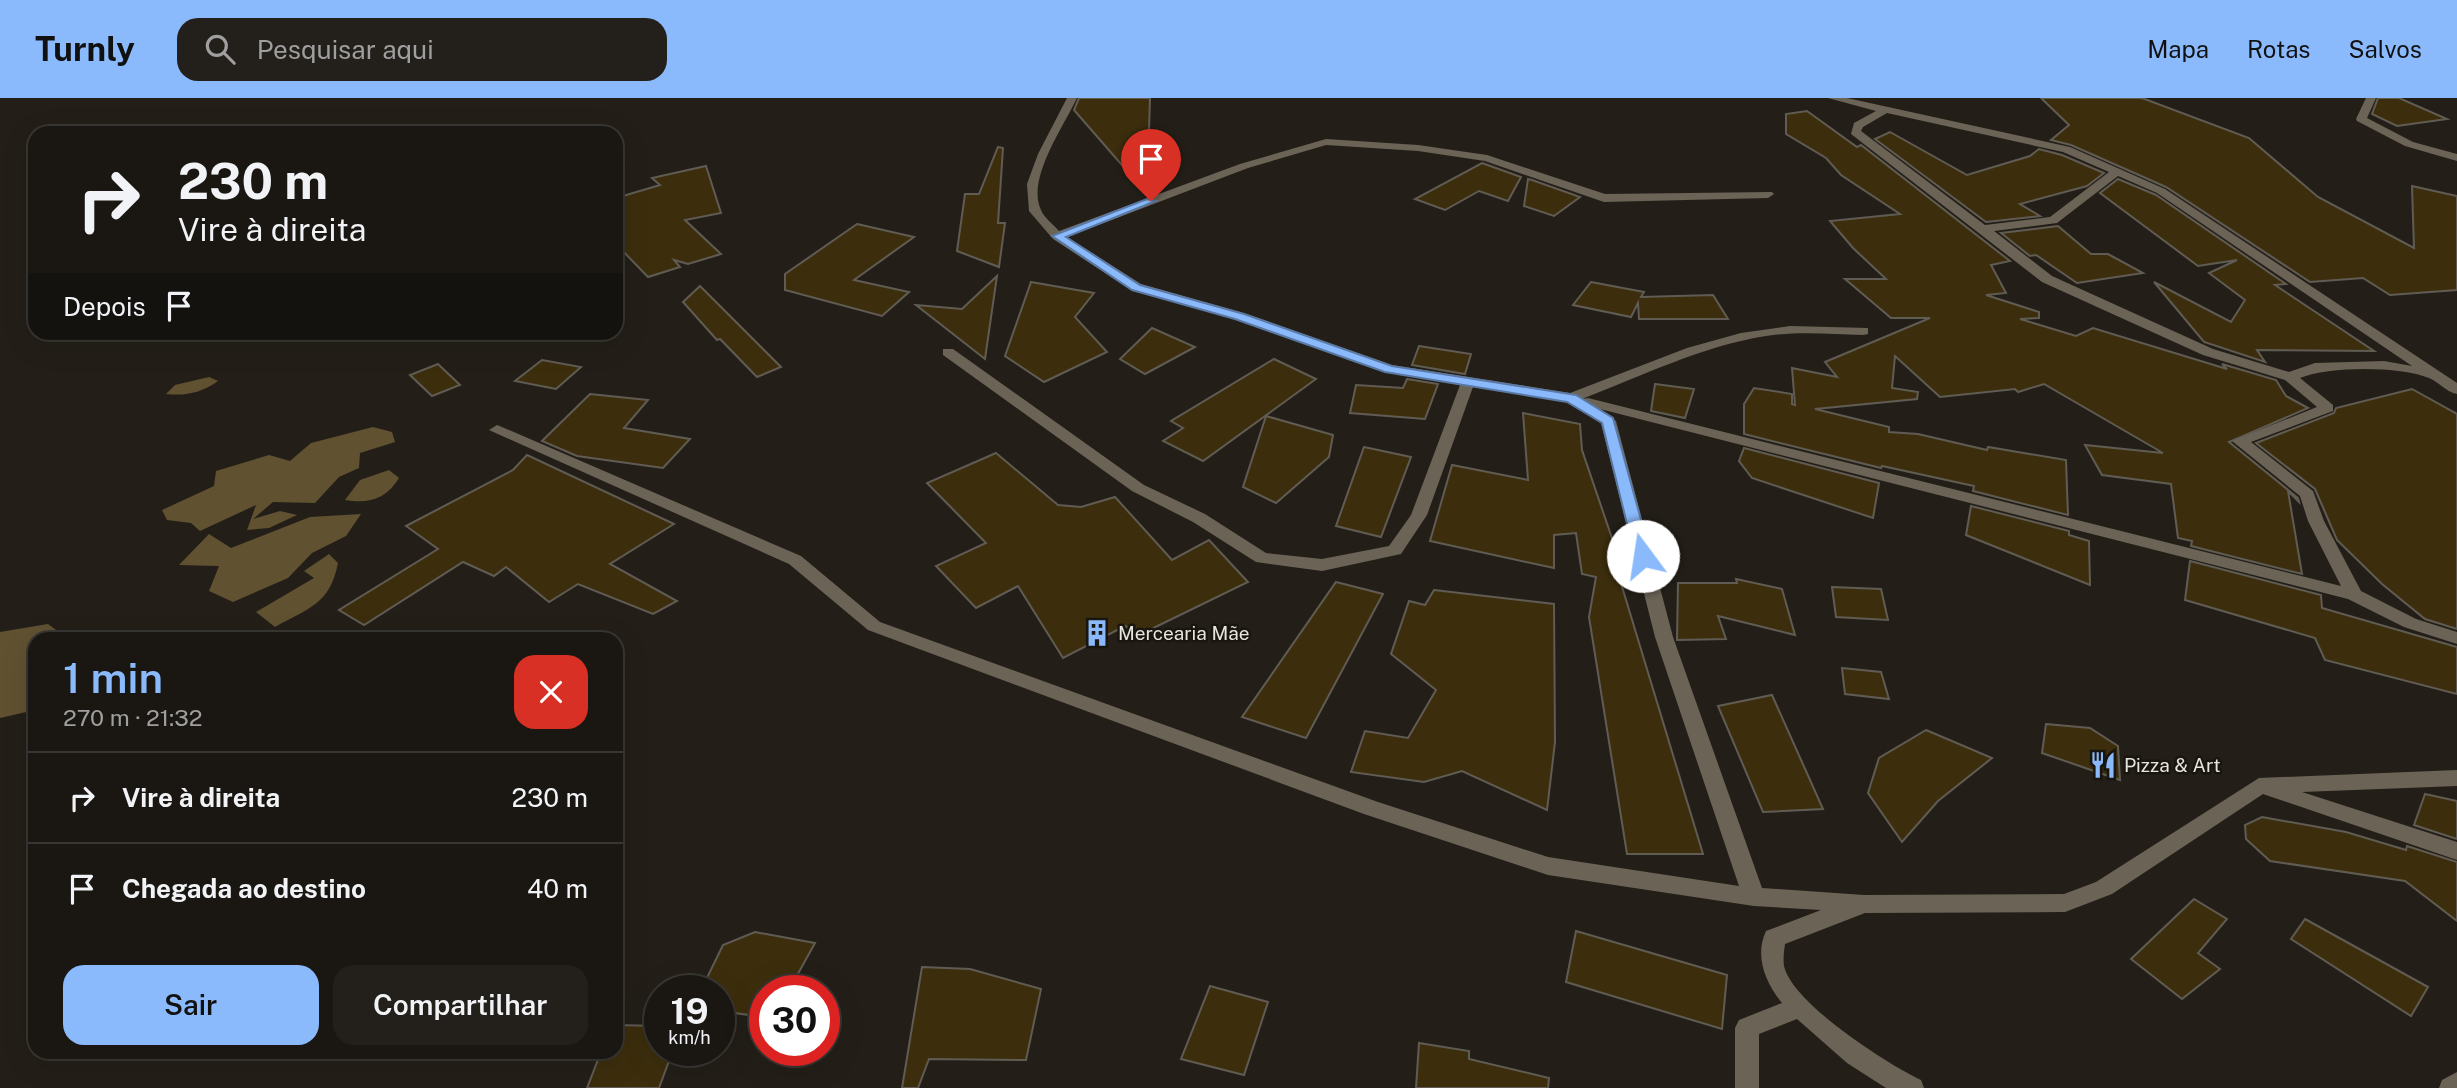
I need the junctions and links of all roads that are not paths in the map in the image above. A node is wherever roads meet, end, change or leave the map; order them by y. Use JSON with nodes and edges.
{"nodes":[{"id":1,"x":1072,"y":98,"type":"edge"},
{"id":2,"x":1833,"y":98,"type":"edge"},
{"id":3,"x":2371,"y":98,"type":"edge"},
{"id":4,"x":1886,"y":109,"type":"junction"},
{"id":5,"x":2457,"y":158,"type":"edge"},
{"id":6,"x":2116,"y":172,"type":"junction"},
{"id":7,"x":1768,"y":194,"type":"dead end"},
{"id":8,"x":1983,"y":229,"type":"junction"},
{"id":9,"x":1058,"y":236,"type":"junction"},
{"id":10,"x":1863,"y":331,"type":"dead end"},
{"id":11,"x":948,"y":352,"type":"dead end"},
{"id":12,"x":2434,"y":374,"type":"junction"},
{"id":13,"x":2290,"y":377,"type":"junction"},
{"id":14,"x":2457,"y":379,"type":"edge"},
{"id":15,"x":1468,"y":382,"type":"junction"},
{"id":16,"x":2457,"y":390,"type":"edge"},
{"id":17,"x":1571,"y":398,"type":"junction"},
{"id":18,"x":496,"y":430,"type":"dead end"},
{"id":19,"x":2354,"y":595,"type":"junction"},
{"id":20,"x":2457,"y":638,"type":"edge"},
{"id":21,"x":2457,"y":778,"type":"edge"},
{"id":22,"x":2259,"y":786,"type":"junction"},
{"id":23,"x":2457,"y":851,"type":"edge"},
{"id":24,"x":1754,"y":897,"type":"junction"},
{"id":25,"x":1864,"y":904,"type":"junction"},
{"id":26,"x":1798,"y":1007,"type":"junction"},
{"id":27,"x":2457,"y":1084,"type":"edge"},
{"id":28,"x":1747,"y":1088,"type":"edge"},
{"id":29,"x":1912,"y":1088,"type":"edge"},
{"id":30,"x":2451,"y":1088,"type":"edge"}],
"edges":[{"from":1,"to":9,"type":"street"},
{"from":2,"to":4,"type":"street"},
{"from":3,"to":5,"type":"street"},
{"from":4,"to":6,"type":"street"},
{"from":4,"to":8,"type":"street"},
{"from":6,"to":8,"type":"street"},
{"from":6,"to":12,"type":"street"},
{"from":7,"to":9,"type":"street"},
{"from":8,"to":13,"type":"street"},
{"from":9,"to":15,"type":"street"},
{"from":10,"to":17,"type":"street"},
{"from":11,"to":15,"type":"street"},
{"from":12,"to":13,"type":"street"},
{"from":12,"to":14,"type":"street"},
{"from":12,"to":16,"type":"street"},
{"from":13,"to":19,"type":"street"},
{"from":15,"to":17,"type":"street"},
{"from":17,"to":19,"type":"street"},
{"from":17,"to":24,"type":"street"},
{"from":18,"to":24,"type":"street"},
{"from":19,"to":20,"type":"street"},
{"from":21,"to":22,"type":"street"},
{"from":22,"to":23,"type":"street"},
{"from":22,"to":25,"type":"street"},
{"from":24,"to":25,"type":"street"},
{"from":25,"to":26,"type":"street"},
{"from":26,"to":28,"type":"street"},
{"from":26,"to":29,"type":"street"},
{"from":27,"to":30,"type":"street"}]}
